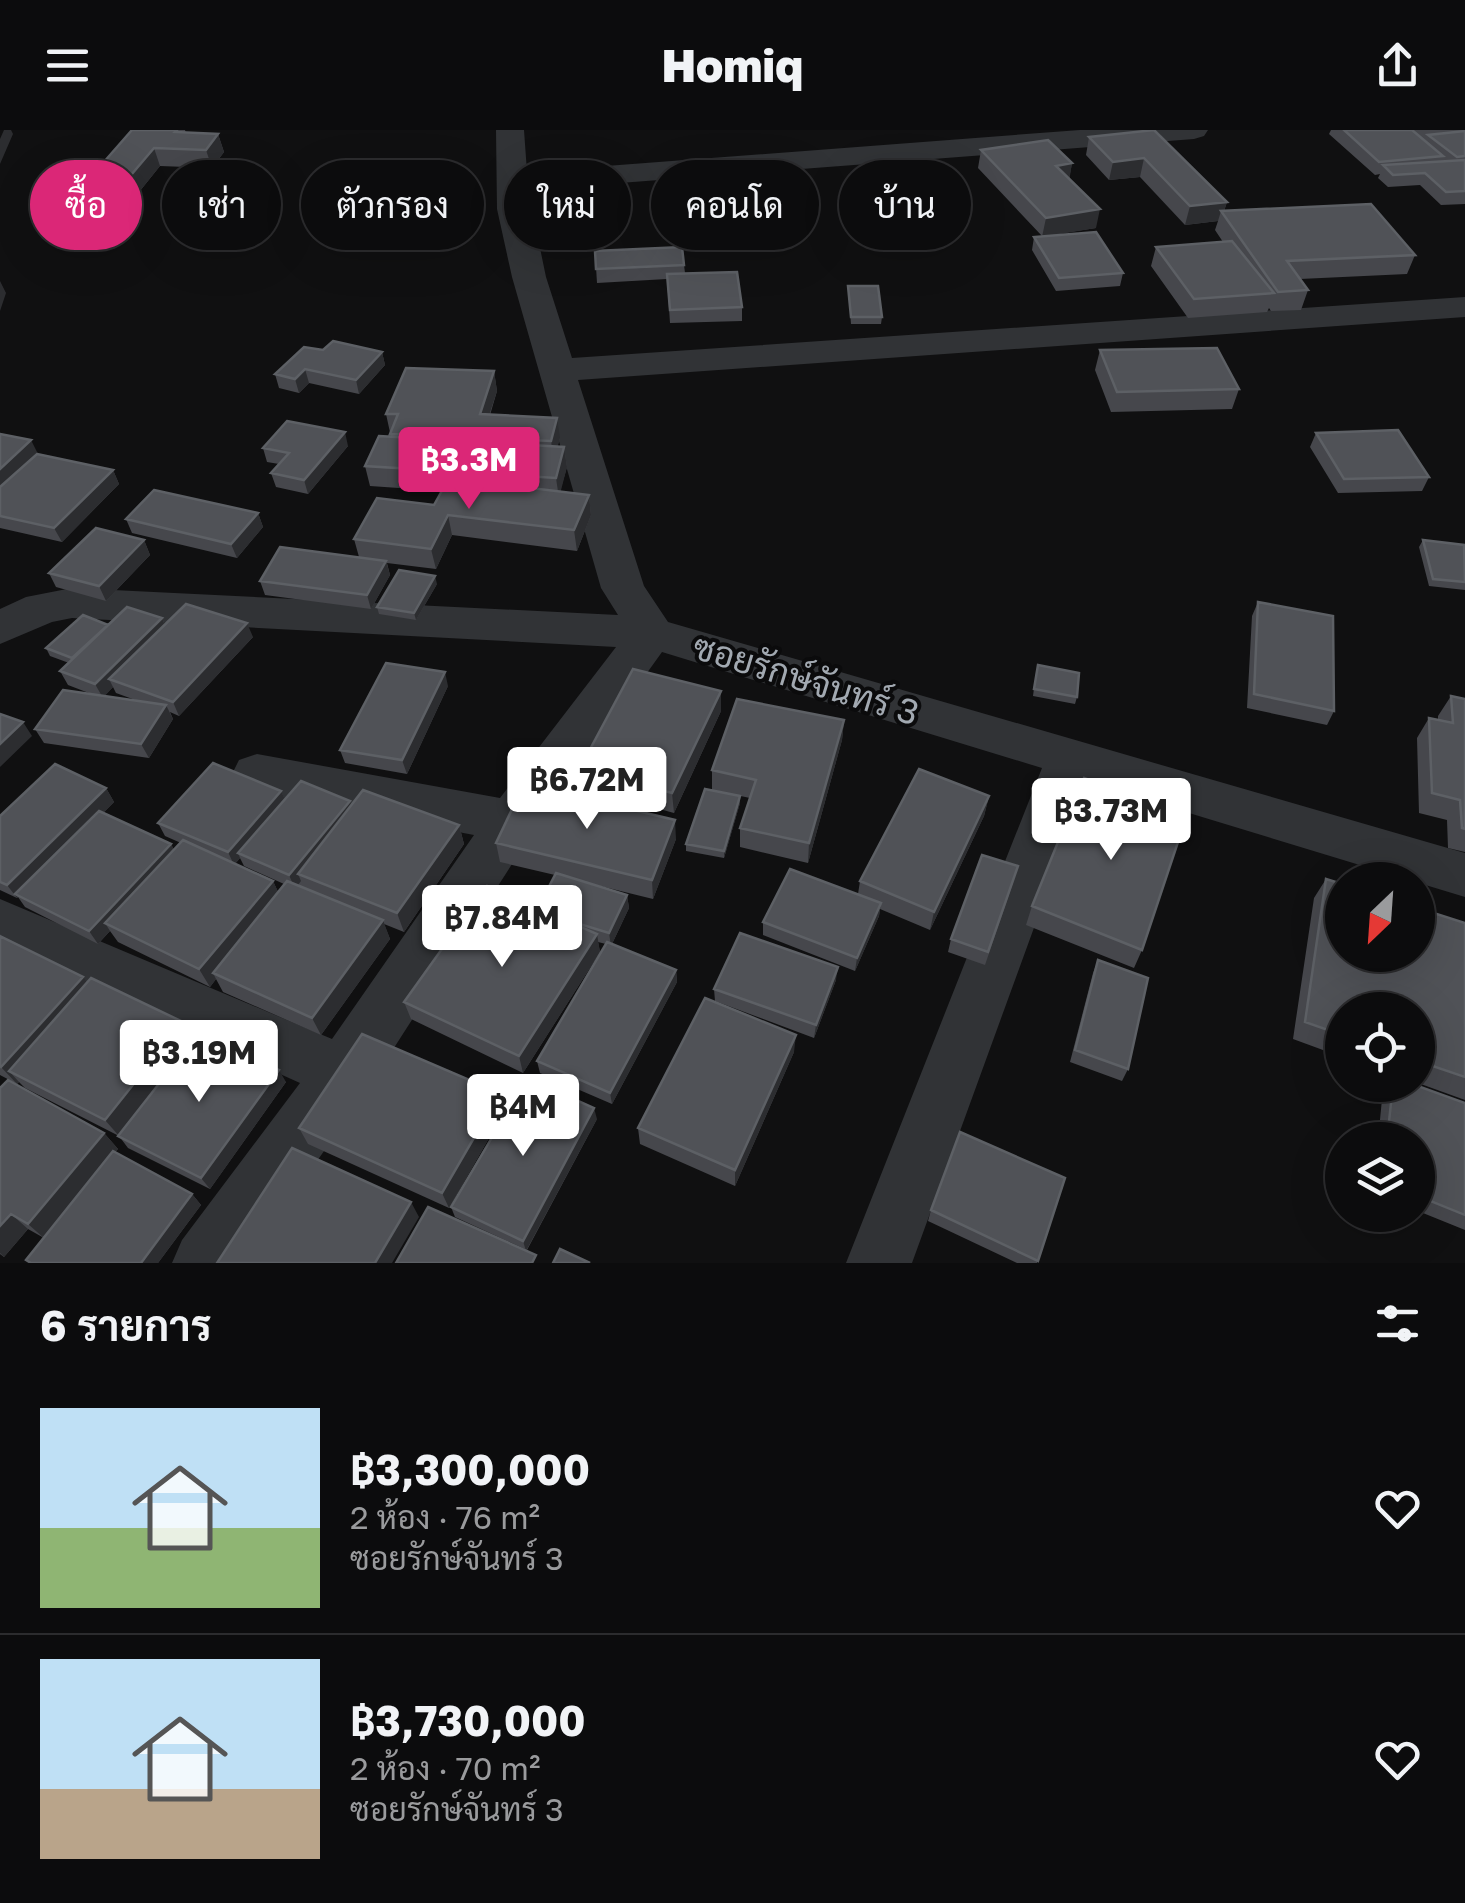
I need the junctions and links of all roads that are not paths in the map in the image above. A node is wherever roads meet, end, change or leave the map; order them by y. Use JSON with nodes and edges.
{"nodes":[{"id":1,"x":510,"y":130,"type":"edge"},
{"id":2,"x":1194,"y":130,"type":"edge"},
{"id":3,"x":512,"y":160,"type":"edge"},
{"id":4,"x":631,"y":173,"type":"edge"},
{"id":5,"x":523,"y":250,"type":"edge"},
{"id":6,"x":1465,"y":307,"type":"edge"},
{"id":7,"x":558,"y":370,"type":"junction"},
{"id":8,"x":0,"y":628,"type":"edge"},
{"id":9,"x":652,"y":633,"type":"junction"},
{"id":10,"x":1071,"y":758,"type":"junction"},
{"id":11,"x":257,"y":774,"type":"dead end"},
{"id":12,"x":512,"y":820,"type":"junction"},
{"id":13,"x":1465,"y":875,"type":"edge"},
{"id":14,"x":0,"y":923,"type":"edge"},
{"id":15,"x":344,"y":1074,"type":"junction"},
{"id":16,"x":206,"y":1263,"type":"edge"},
{"id":17,"x":880,"y":1263,"type":"edge"}],
"edges":[{"from":1,"to":3,"type":"street","name":"ซอยรักษ์จันทร์ 3"},
{"from":2,"to":4,"type":"street"},
{"from":5,"to":7,"type":"street","name":"ซอยรักษ์จันทร์ 3"},
{"from":6,"to":7,"type":"street"},
{"from":7,"to":9,"type":"street","name":"ซอยรักษ์จันทร์ 3"},
{"from":8,"to":9,"type":"street"},
{"from":9,"to":10,"type":"street","name":"ซอยรักษ์จันทร์ 3"},
{"from":9,"to":12,"type":"street"},
{"from":10,"to":13,"type":"street","name":"ซอยรักษ์จันทร์ 3"},
{"from":10,"to":17,"type":"street"},
{"from":11,"to":12,"type":"street"},
{"from":12,"to":15,"type":"street"},
{"from":14,"to":15,"type":"street"},
{"from":15,"to":16,"type":"street"}]}
